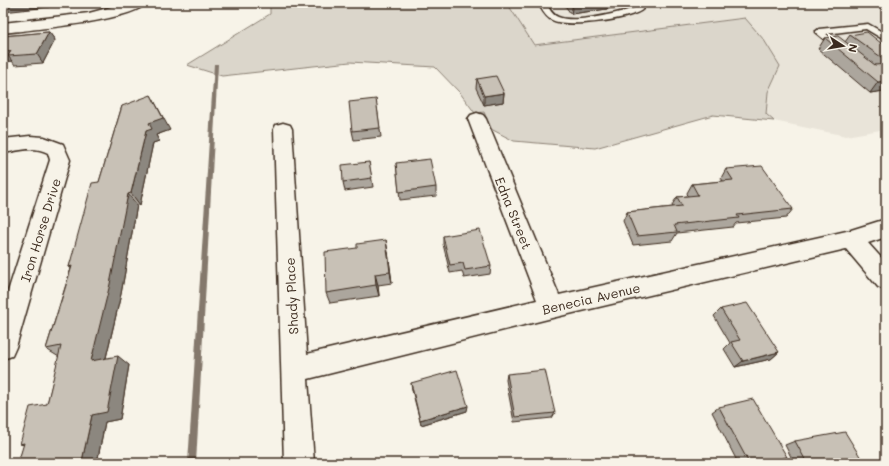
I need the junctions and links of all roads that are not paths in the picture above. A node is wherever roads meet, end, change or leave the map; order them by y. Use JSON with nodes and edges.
{"nodes":[{"id":1,"x":139,"y":3,"type":"edge"},
{"id":2,"x":542,"y":3,"type":"edge"},
{"id":3,"x":637,"y":3,"type":"edge"},
{"id":4,"x":3,"y":28,"type":"edge"},
{"id":5,"x":886,"y":38,"type":"edge"},
{"id":6,"x":847,"y":54,"type":"edge"},
{"id":7,"x":477,"y":119,"type":"dead end"},
{"id":8,"x":283,"y":129,"type":"dead end"},
{"id":9,"x":3,"y":146,"type":"edge"},
{"id":10,"x":886,"y":228,"type":"edge"},
{"id":11,"x":851,"y":239,"type":"junction"},
{"id":12,"x":886,"y":280,"type":"edge"},
{"id":13,"x":552,"y":307,"type":"junction"},
{"id":14,"x":4,"y":341,"type":"edge"},
{"id":15,"x":295,"y":370,"type":"junction"},
{"id":16,"x":299,"y":463,"type":"edge"}],
"edges":[{"from":1,"to":4,"type":"street"},
{"from":2,"to":3,"type":"lane"},
{"from":5,"to":6,"type":"lane"},
{"from":7,"to":13,"type":"street","name":"Edna Street"},
{"from":8,"to":15,"type":"street","name":"Shady Place"},
{"from":9,"to":14,"type":"street","name":"Iron Horse Drive"},
{"from":10,"to":11,"type":"street","name":"Benecia Avenue"},
{"from":11,"to":12,"type":"street"},
{"from":11,"to":13,"type":"street","name":"Benecia Avenue"},
{"from":13,"to":15,"type":"street","name":"Benecia Avenue"},
{"from":15,"to":16,"type":"street","name":"Shady Place"}]}
